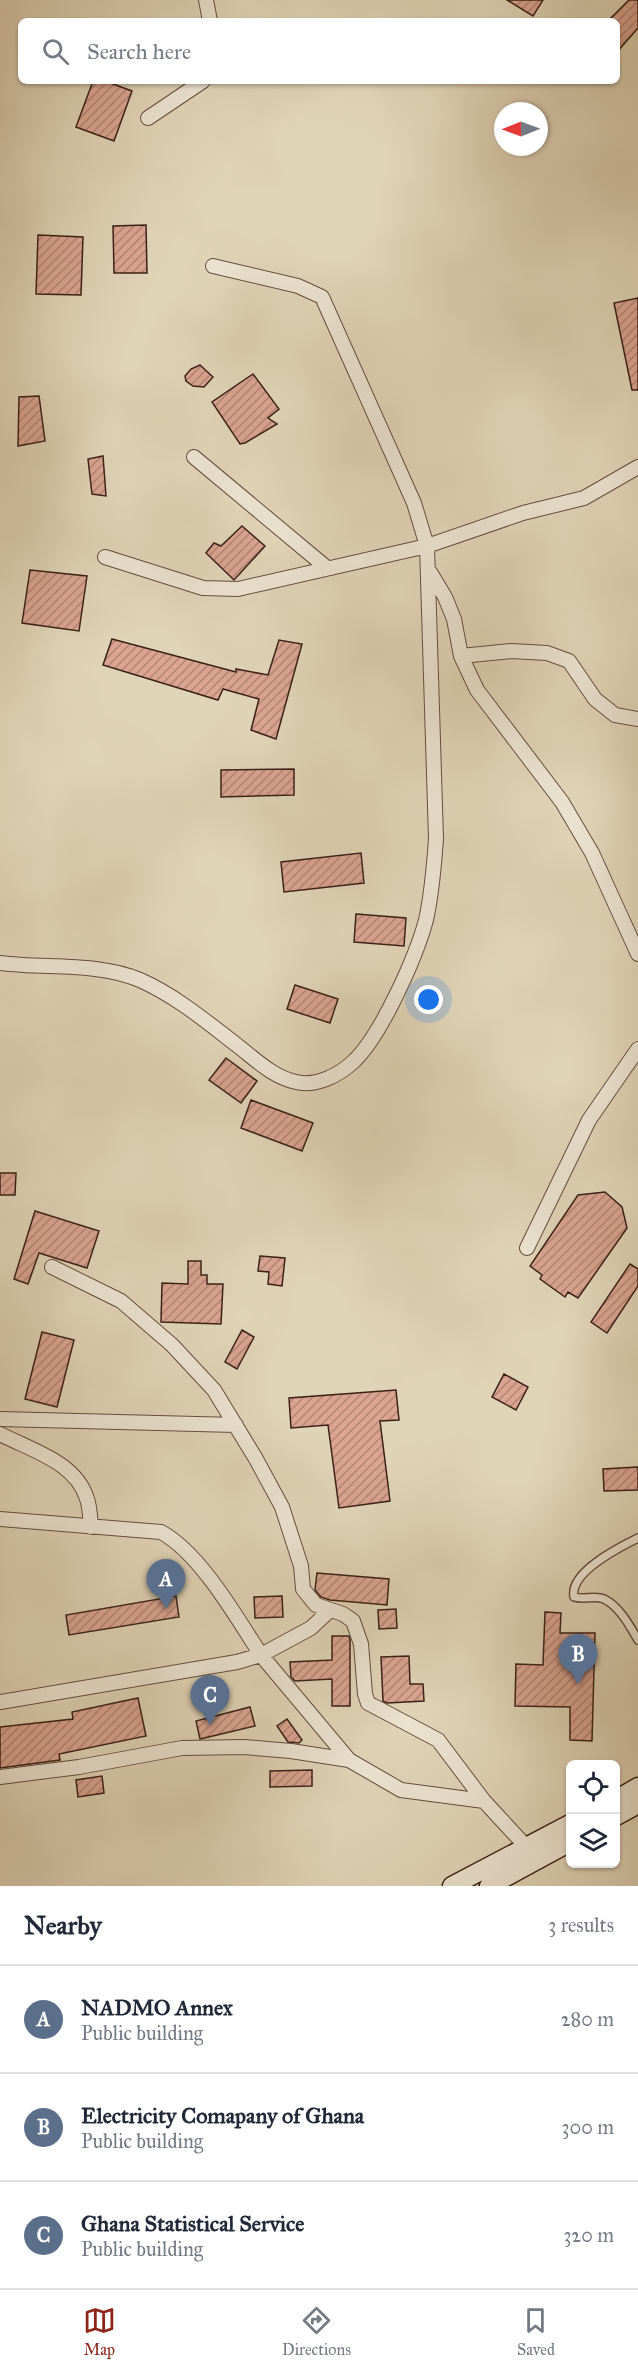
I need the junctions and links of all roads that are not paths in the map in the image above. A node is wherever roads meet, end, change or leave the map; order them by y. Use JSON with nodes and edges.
{"nodes":[{"id":1,"x":206,"y":0,"type":"edge"},
{"id":2,"x":209,"y":18,"type":"edge"},
{"id":3,"x":198,"y":84,"type":"edge"},
{"id":4,"x":148,"y":118,"type":"dead end"},
{"id":5,"x":213,"y":266,"type":"dead end"},
{"id":6,"x":194,"y":457,"type":"dead end"},
{"id":7,"x":638,"y":468,"type":"edge"},
{"id":8,"x":427,"y":546,"type":"junction"},
{"id":9,"x":105,"y":557,"type":"dead end"},
{"id":10,"x":327,"y":568,"type":"junction"},
{"id":11,"x":429,"y":569,"type":"junction"},
{"id":12,"x":461,"y":657,"type":"junction"},
{"id":13,"x":638,"y":719,"type":"edge"},
{"id":14,"x":638,"y":954,"type":"edge"},
{"id":15,"x":0,"y":963,"type":"edge"},
{"id":16,"x":638,"y":1049,"type":"edge"},
{"id":17,"x":527,"y":1248,"type":"dead end"},
{"id":18,"x":52,"y":1267,"type":"dead end"},
{"id":19,"x":0,"y":1419,"type":"edge"},
{"id":20,"x":236,"y":1425,"type":"junction"},
{"id":21,"x":0,"y":1434,"type":"edge"},
{"id":22,"x":0,"y":1519,"type":"edge"},
{"id":23,"x":91,"y":1527,"type":"junction"},
{"id":24,"x":638,"y":1538,"type":"edge"},
{"id":25,"x":329,"y":1611,"type":"junction"},
{"id":26,"x":638,"y":1640,"type":"edge"},
{"id":27,"x":261,"y":1655,"type":"junction"},
{"id":28,"x":0,"y":1702,"type":"edge"},
{"id":29,"x":349,"y":1760,"type":"junction"},
{"id":30,"x":0,"y":1777,"type":"edge"},
{"id":31,"x":638,"y":1787,"type":"edge"},
{"id":32,"x":620,"y":1797,"type":"edge"},
{"id":33,"x":484,"y":1801,"type":"junction"},
{"id":34,"x":638,"y":1804,"type":"edge"},
{"id":35,"x":619,"y":1814,"type":"edge"},
{"id":36,"x":566,"y":1827,"type":"edge"},
{"id":37,"x":566,"y":1843,"type":"edge"},
{"id":38,"x":533,"y":1854,"type":"junction"},
{"id":39,"x":461,"y":1884,"type":"edge"},
{"id":40,"x":489,"y":1886,"type":"edge"}],
"edges":[{"from":1,"to":2,"type":"street"},
{"from":3,"to":4,"type":"street"},
{"from":5,"to":8,"type":"street"},
{"from":6,"to":10,"type":"street"},
{"from":7,"to":8,"type":"street"},
{"from":8,"to":10,"type":"street"},
{"from":8,"to":11,"type":"street"},
{"from":9,"to":10,"type":"street"},
{"from":11,"to":12,"type":"street"},
{"from":11,"to":15,"type":"street"},
{"from":12,"to":13,"type":"street"},
{"from":12,"to":14,"type":"street"},
{"from":16,"to":17,"type":"street"},
{"from":18,"to":20,"type":"street"},
{"from":19,"to":20,"type":"street"},
{"from":20,"to":25,"type":"street"},
{"from":21,"to":23,"type":"street"},
{"from":22,"to":23,"type":"street"},
{"from":23,"to":27,"type":"street"},
{"from":24,"to":26,"type":"lane"},
{"from":25,"to":27,"type":"street"},
{"from":25,"to":33,"type":"street"},
{"from":27,"to":28,"type":"street"},
{"from":27,"to":29,"type":"street"},
{"from":29,"to":30,"type":"street"},
{"from":29,"to":33,"type":"street"},
{"from":31,"to":32,"type":"street"},
{"from":33,"to":38,"type":"street"},
{"from":34,"to":35,"type":"street"},
{"from":36,"to":38,"type":"street"},
{"from":37,"to":38,"type":"street"},
{"from":38,"to":39,"type":"street"},
{"from":38,"to":40,"type":"street"}]}
